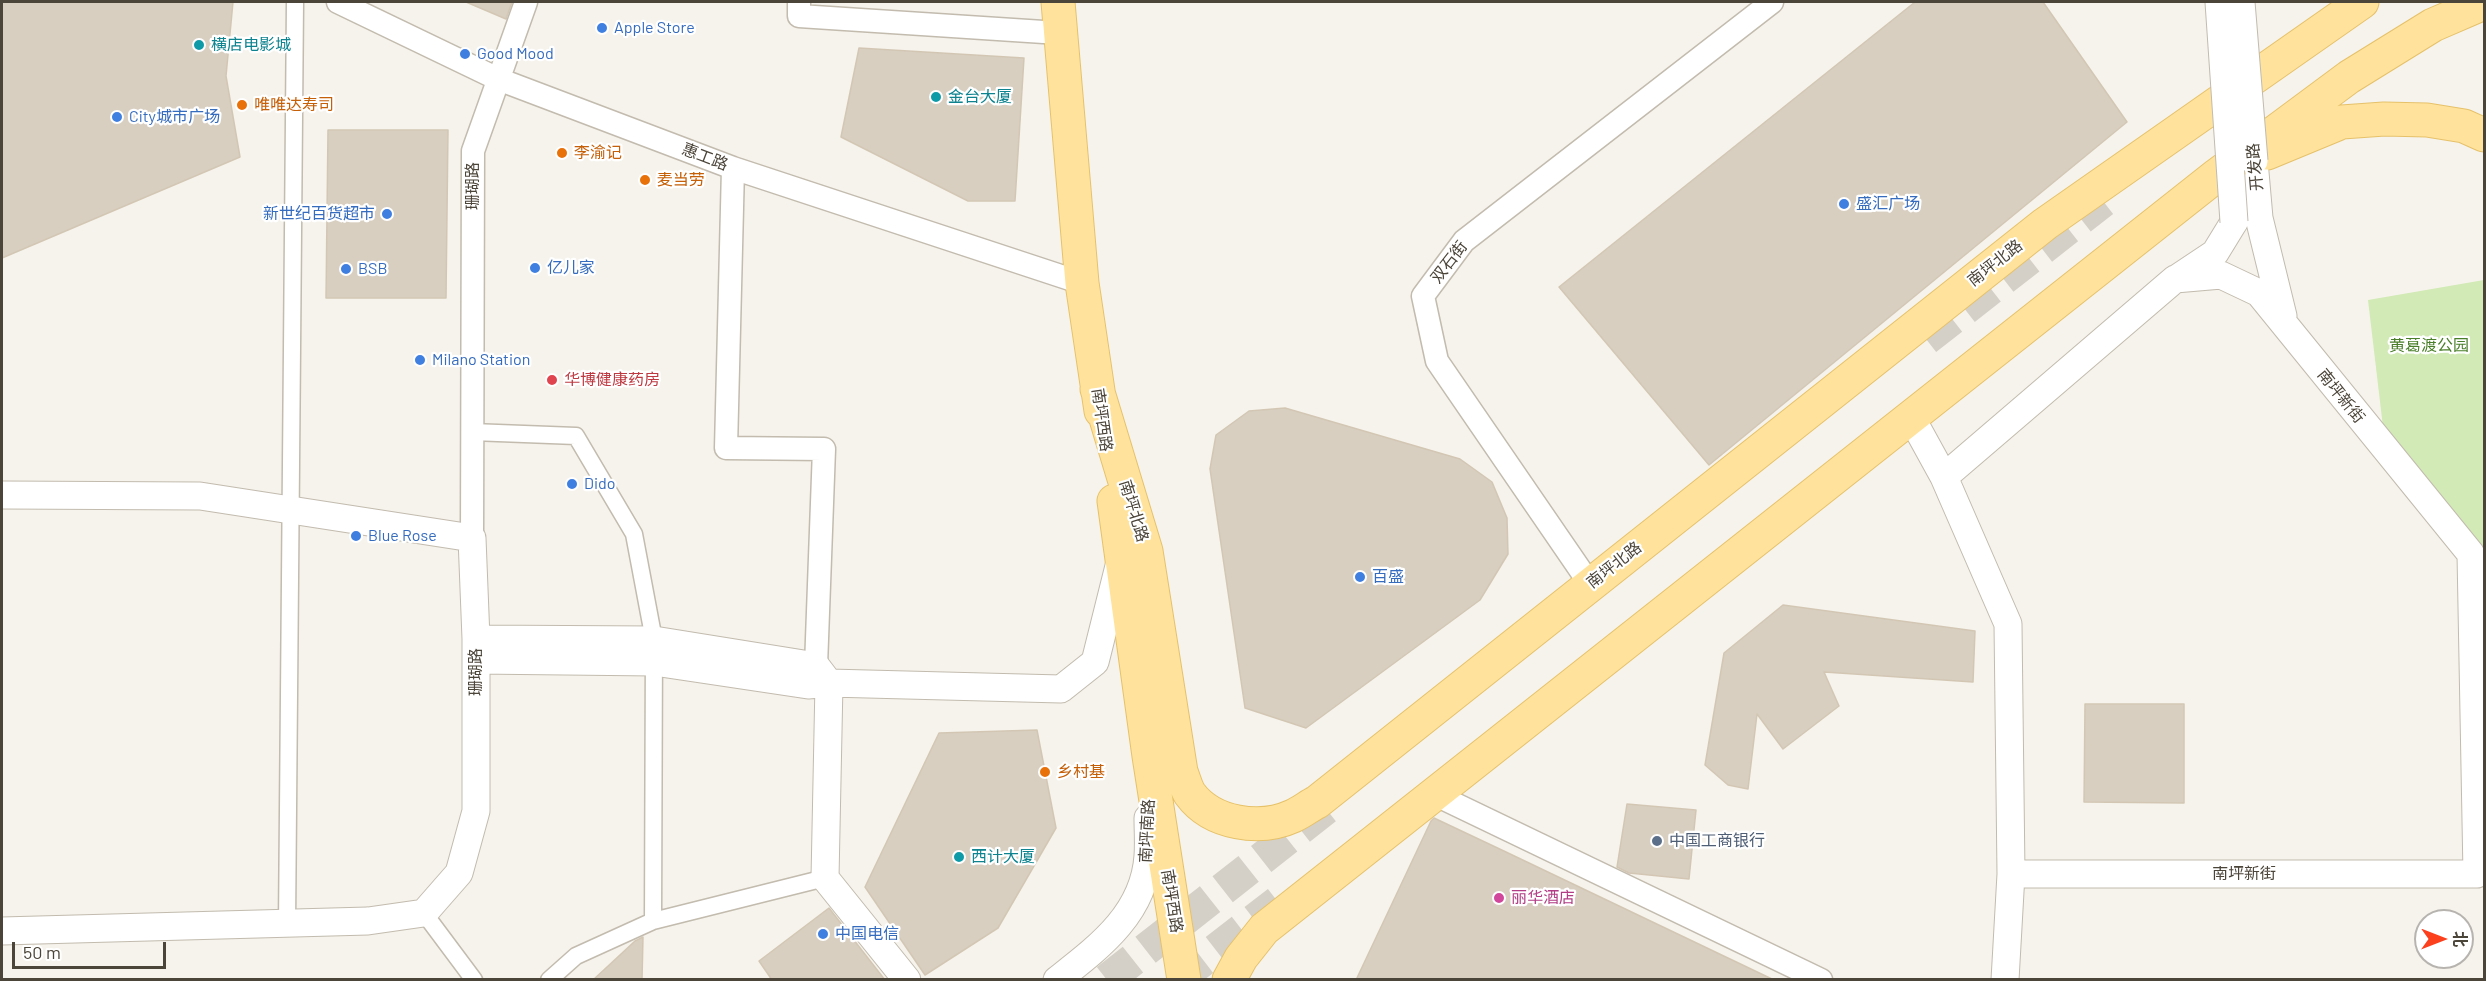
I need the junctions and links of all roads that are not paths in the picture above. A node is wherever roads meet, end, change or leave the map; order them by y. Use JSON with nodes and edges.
{"nodes":[{"id":1,"x":295,"y":2,"type":"edge"},
{"id":2,"x":338,"y":2,"type":"edge"},
{"id":3,"x":526,"y":2,"type":"edge"},
{"id":4,"x":799,"y":2,"type":"edge"},
{"id":5,"x":1772,"y":2,"type":"edge"},
{"id":6,"x":2219,"y":2,"type":"edge"},
{"id":7,"x":2241,"y":2,"type":"edge"},
{"id":8,"x":2362,"y":2,"type":"edge"},
{"id":9,"x":2484,"y":3,"type":"edge"},
{"id":10,"x":1058,"y":17,"type":"edge"},
{"id":11,"x":498,"y":79,"type":"junction"},
{"id":12,"x":2484,"y":135,"type":"edge"},
{"id":13,"x":733,"y":168,"type":"junction"},
{"id":14,"x":2217,"y":175,"type":"junction"},
{"id":15,"x":2175,"y":279,"type":"junction"},
{"id":16,"x":1082,"y":283,"type":"junction"},
{"id":17,"x":2287,"y":329,"type":"junction"},
{"id":18,"x":1098,"y":389,"type":"junction"},
{"id":19,"x":1911,"y":417,"type":"junction"},
{"id":20,"x":472,"y":432,"type":"junction"},
{"id":21,"x":1944,"y":477,"type":"junction"},
{"id":22,"x":2,"y":495,"type":"edge"},
{"id":23,"x":291,"y":509,"type":"junction"},
{"id":24,"x":472,"y":538,"type":"junction"},
{"id":25,"x":1121,"y":554,"type":"junction"},
{"id":26,"x":2478,"y":557,"type":"edge"},
{"id":27,"x":1590,"y":584,"type":"junction"},
{"id":28,"x":476,"y":649,"type":"junction"},
{"id":29,"x":654,"y":651,"type":"junction"},
{"id":30,"x":818,"y":678,"type":"junction"},
{"id":31,"x":1149,"y":756,"type":"junction"},
{"id":32,"x":1434,"y":794,"type":"junction"},
{"id":33,"x":2011,"y":874,"type":"junction"},
{"id":34,"x":2480,"y":874,"type":"edge"},
{"id":35,"x":825,"y":878,"type":"junction"},
{"id":36,"x":424,"y":913,"type":"junction"},
{"id":37,"x":653,"y":921,"type":"junction"},
{"id":38,"x":287,"y":924,"type":"junction"},
{"id":39,"x":2,"y":932,"type":"edge"},
{"id":40,"x":474,"y":980,"type":"edge"},
{"id":41,"x":549,"y":980,"type":"edge"},
{"id":42,"x":907,"y":980,"type":"edge"},
{"id":43,"x":1057,"y":980,"type":"edge"},
{"id":44,"x":1184,"y":980,"type":"edge"},
{"id":45,"x":1229,"y":980,"type":"edge"},
{"id":46,"x":1821,"y":980,"type":"edge"},
{"id":47,"x":2006,"y":980,"type":"edge"}],
"edges":[{"from":1,"to":23,"type":"street"},
{"from":2,"to":11,"type":"street","name":"惠工路"},
{"from":3,"to":11,"type":"street","name":"珊瑚路"},
{"from":4,"to":10,"type":"street"},
{"from":5,"to":27,"type":"street","name":"双石街"},
{"from":6,"to":15,"type":"street","name":"开发路","bridge":true},
{"from":7,"to":17,"type":"street","name":"开发路","bridge":true},
{"from":8,"to":27,"type":"main road","name":"南坪北路"},
{"from":9,"to":14,"type":"main road"},
{"from":10,"to":16,"type":"main road","name":"南坪西路"},
{"from":11,"to":13,"type":"street","name":"惠工路"},
{"from":11,"to":20,"type":"street","name":"珊瑚路"},
{"from":12,"to":14,"type":"main road"},
{"from":13,"to":16,"type":"street","name":"惠工路"},
{"from":13,"to":30,"type":"street"},
{"from":14,"to":19,"type":"main road"},
{"from":15,"to":17,"type":"street","name":"南坪新街"},
{"from":15,"to":21,"type":"street"},
{"from":16,"to":18,"type":"main road","name":"南坪西路"},
{"from":17,"to":26,"type":"street","name":"南坪新街"},
{"from":18,"to":25,"type":"main road","name":"南坪西路"},
{"from":18,"to":27,"type":"main road","name":"南坪北路"},
{"from":19,"to":21,"type":"street"},
{"from":19,"to":32,"type":"main road"},
{"from":20,"to":24,"type":"street","name":"珊瑚路"},
{"from":20,"to":29,"type":"street"},
{"from":21,"to":33,"type":"street"},
{"from":22,"to":23,"type":"street"},
{"from":23,"to":24,"type":"street"},
{"from":23,"to":38,"type":"street"},
{"from":24,"to":28,"type":"street","name":"珊瑚路"},
{"from":25,"to":30,"type":"street"},
{"from":25,"to":31,"type":"main road","name":"南坪西路"},
{"from":26,"to":34,"type":"street","name":"南坪新街"},
{"from":28,"to":29,"type":"street"},
{"from":28,"to":36,"type":"street","name":"珊瑚路"},
{"from":29,"to":30,"type":"street"},
{"from":29,"to":37,"type":"street"},
{"from":30,"to":35,"type":"street"},
{"from":31,"to":43,"type":"street","name":"南坪南路"},
{"from":31,"to":44,"type":"main road","name":"南坪西路"},
{"from":32,"to":45,"type":"main road"},
{"from":32,"to":46,"type":"street"},
{"from":33,"to":34,"type":"street","name":"南坪新街"},
{"from":33,"to":47,"type":"street"},
{"from":35,"to":37,"type":"street"},
{"from":35,"to":42,"type":"street"},
{"from":36,"to":38,"type":"street"},
{"from":36,"to":40,"type":"street"},
{"from":37,"to":41,"type":"street"},
{"from":38,"to":39,"type":"street"}]}
